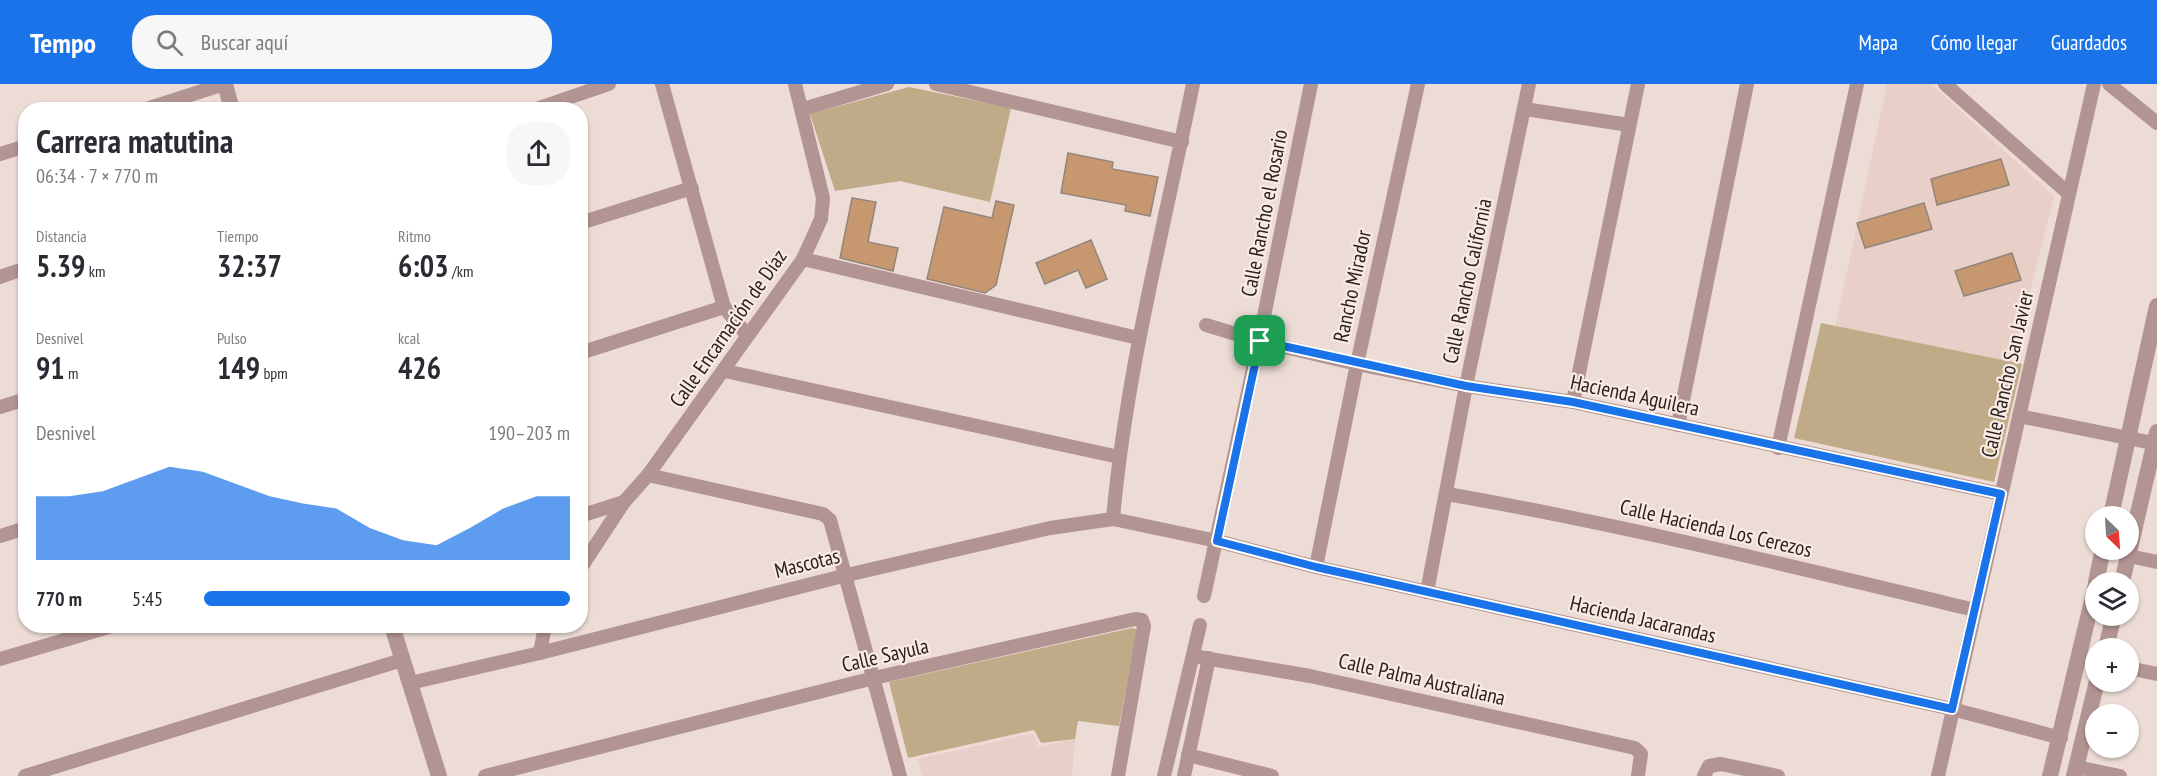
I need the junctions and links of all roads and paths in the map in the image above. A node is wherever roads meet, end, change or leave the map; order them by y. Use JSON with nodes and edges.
{"nodes":[{"id":1,"x":224,"y":84,"type":"edge"},
{"id":2,"x":609,"y":84,"type":"edge"},
{"id":3,"x":662,"y":84,"type":"edge"},
{"id":4,"x":795,"y":84,"type":"edge"},
{"id":5,"x":887,"y":84,"type":"edge"},
{"id":6,"x":936,"y":84,"type":"edge"},
{"id":7,"x":1193,"y":84,"type":"edge"},
{"id":8,"x":1311,"y":84,"type":"edge"},
{"id":9,"x":1419,"y":84,"type":"edge"},
{"id":10,"x":1529,"y":84,"type":"edge"},
{"id":11,"x":1638,"y":84,"type":"edge"},
{"id":12,"x":1747,"y":84,"type":"edge"},
{"id":13,"x":1857,"y":84,"type":"edge"},
{"id":14,"x":1945,"y":84,"type":"edge"},
{"id":15,"x":2094,"y":84,"type":"edge"},
{"id":16,"x":2109,"y":84,"type":"edge"},
{"id":17,"x":168,"y":102,"type":"edge"},
{"id":18,"x":230,"y":102,"type":"edge"},
{"id":19,"x":556,"y":102,"type":"edge"},
{"id":20,"x":803,"y":109,"type":"junction"},
{"id":21,"x":1524,"y":109,"type":"junction"},
{"id":22,"x":2157,"y":123,"type":"edge"},
{"id":23,"x":1629,"y":125,"type":"junction"},
{"id":24,"x":1182,"y":142,"type":"junction"},
{"id":25,"x":18,"y":148,"type":"edge"},
{"id":26,"x":0,"y":154,"type":"edge"},
{"id":27,"x":692,"y":188,"type":"junction"},
{"id":28,"x":2068,"y":193,"type":"junction"},
{"id":29,"x":588,"y":220,"type":"edge"},
{"id":30,"x":803,"y":259,"type":"junction"},
{"id":31,"x":18,"y":271,"type":"edge"},
{"id":32,"x":0,"y":277,"type":"edge"},
{"id":33,"x":2157,"y":306,"type":"edge"},
{"id":34,"x":724,"y":307,"type":"junction"},
{"id":35,"x":1206,"y":325,"type":"dead end"},
{"id":36,"x":747,"y":334,"type":"junction"},
{"id":37,"x":1138,"y":338,"type":"junction"},
{"id":38,"x":1260,"y":341,"type":"junction"},
{"id":39,"x":588,"y":350,"type":"edge"},
{"id":40,"x":1357,"y":364,"type":"junction"},
{"id":41,"x":724,"y":371,"type":"junction"},
{"id":42,"x":1466,"y":386,"type":"junction"},
{"id":43,"x":18,"y":401,"type":"edge"},
{"id":44,"x":1573,"y":402,"type":"junction"},
{"id":45,"x":0,"y":407,"type":"edge"},
{"id":46,"x":2019,"y":416,"type":"junction"},
{"id":47,"x":1678,"y":425,"type":"junction"},
{"id":48,"x":2128,"y":439,"type":"junction"},
{"id":49,"x":2156,"y":440,"type":"edge"},
{"id":50,"x":1778,"y":448,"type":"junction"},
{"id":51,"x":1119,"y":457,"type":"junction"},
{"id":52,"x":648,"y":475,"type":"junction"},
{"id":53,"x":1447,"y":494,"type":"junction"},
{"id":54,"x":2001,"y":494,"type":"junction"},
{"id":55,"x":624,"y":502,"type":"junction"},
{"id":56,"x":2113,"y":506,"type":"edge"},
{"id":57,"x":588,"y":513,"type":"edge"},
{"id":58,"x":2139,"y":513,"type":"edge"},
{"id":59,"x":1113,"y":519,"type":"junction"},
{"id":60,"x":18,"y":530,"type":"edge"},
{"id":61,"x":0,"y":536,"type":"edge"},
{"id":62,"x":1217,"y":541,"type":"junction"},
{"id":63,"x":588,"y":557,"type":"edge"},
{"id":64,"x":2139,"y":558,"type":"edge"},
{"id":65,"x":2157,"y":562,"type":"edge"},
{"id":66,"x":1316,"y":567,"type":"junction"},
{"id":67,"x":847,"y":575,"type":"junction"},
{"id":68,"x":1427,"y":592,"type":"junction"},
{"id":69,"x":1204,"y":596,"type":"dead end"},
{"id":70,"x":1975,"y":610,"type":"junction"},
{"id":71,"x":1200,"y":625,"type":"dead end"},
{"id":72,"x":2086,"y":626,"type":"edge"},
{"id":73,"x":88,"y":633,"type":"edge"},
{"id":74,"x":394,"y":633,"type":"edge"},
{"id":75,"x":544,"y":633,"type":"edge"},
{"id":76,"x":540,"y":653,"type":"junction"},
{"id":77,"x":1193,"y":656,"type":"junction"},
{"id":78,"x":1209,"y":658,"type":"junction"},
{"id":79,"x":0,"y":659,"type":"edge"},
{"id":80,"x":402,"y":660,"type":"junction"},
{"id":81,"x":2139,"y":670,"type":"edge"},
{"id":82,"x":2157,"y":674,"type":"edge"},
{"id":83,"x":874,"y":678,"type":"junction"},
{"id":84,"x":410,"y":682,"type":"junction"},
{"id":85,"x":2094,"y":692,"type":"edge"},
{"id":86,"x":1952,"y":709,"type":"junction"},
{"id":87,"x":2061,"y":738,"type":"junction"},
{"id":88,"x":1188,"y":755,"type":"junction"},
{"id":89,"x":1706,"y":771,"type":"edge"},
{"id":90,"x":2075,"y":771,"type":"edge"},
{"id":91,"x":25,"y":776,"type":"edge"},
{"id":92,"x":439,"y":776,"type":"edge"},
{"id":93,"x":485,"y":776,"type":"edge"},
{"id":94,"x":900,"y":776,"type":"edge"},
{"id":95,"x":1118,"y":776,"type":"edge"},
{"id":96,"x":1164,"y":776,"type":"edge"},
{"id":97,"x":1184,"y":776,"type":"edge"},
{"id":98,"x":1272,"y":776,"type":"edge"},
{"id":99,"x":1638,"y":776,"type":"edge"},
{"id":100,"x":1778,"y":776,"type":"edge"},
{"id":101,"x":1938,"y":776,"type":"edge"},
{"id":102,"x":2050,"y":776,"type":"edge"},
{"id":103,"x":2120,"y":776,"type":"edge"}],
"edges":[{"from":1,"to":17,"type":"street"},
{"from":1,"to":18,"type":"street"},
{"from":2,"to":19,"type":"street"},
{"from":3,"to":27,"type":"street"},
{"from":4,"to":20,"type":"street","name":"Calle Encarnación de Díaz"},
{"from":5,"to":20,"type":"street"},
{"from":6,"to":24,"type":"street"},
{"from":7,"to":24,"type":"street"},
{"from":8,"to":38,"type":"street","name":"Calle Rancho el Rosario"},
{"from":9,"to":40,"type":"street","name":"Rancho Mirador"},
{"from":10,"to":21,"type":"street","name":"Calle Rancho California"},
{"from":11,"to":23,"type":"street"},
{"from":12,"to":47,"type":"street"},
{"from":13,"to":50,"type":"street"},
{"from":14,"to":28,"type":"street"},
{"from":15,"to":28,"type":"street","name":"Calle Rancho San Javier"},
{"from":16,"to":22,"type":"street"},
{"from":20,"to":30,"type":"street","name":"Calle Encarnación de Díaz"},
{"from":21,"to":23,"type":"street"},
{"from":21,"to":42,"type":"street","name":"Calle Rancho California"},
{"from":23,"to":44,"type":"street"},
{"from":24,"to":37,"type":"street"},
{"from":25,"to":26,"type":"street"},
{"from":27,"to":29,"type":"street"},
{"from":27,"to":34,"type":"street"},
{"from":28,"to":46,"type":"street","name":"Calle Rancho San Javier"},
{"from":30,"to":36,"type":"street","name":"Calle Encarnación de Díaz"},
{"from":30,"to":37,"type":"street"},
{"from":31,"to":32,"type":"street"},
{"from":33,"to":48,"type":"street"},
{"from":34,"to":36,"type":"street"},
{"from":34,"to":39,"type":"street"},
{"from":35,"to":38,"type":"street","name":"Hacienda Aguilera"},
{"from":36,"to":41,"type":"street","name":"Calle Encarnación de Díaz"},
{"from":37,"to":51,"type":"street"},
{"from":38,"to":40,"type":"street","name":"Hacienda Aguilera"},
{"from":38,"to":62,"type":"street","name":"Calle Rancho el Rosario"},
{"from":40,"to":42,"type":"street","name":"Hacienda Aguilera"},
{"from":40,"to":66,"type":"street","name":"Rancho Mirador"},
{"from":41,"to":51,"type":"street"},
{"from":41,"to":52,"type":"street","name":"Calle Encarnación de Díaz"},
{"from":42,"to":44,"type":"street","name":"Hacienda Aguilera"},
{"from":42,"to":53,"type":"street","name":"Calle Rancho California"},
{"from":43,"to":45,"type":"street"},
{"from":44,"to":47,"type":"street","name":"Hacienda Aguilera"},
{"from":46,"to":48,"type":"street"},
{"from":46,"to":54,"type":"street","name":"Calle Rancho San Javier"},
{"from":47,"to":50,"type":"street","name":"Hacienda Aguilera"},
{"from":48,"to":49,"type":"street"},
{"from":48,"to":56,"type":"street"},
{"from":49,"to":58,"type":"street"},
{"from":50,"to":54,"type":"street","name":"Hacienda Aguilera"},
{"from":51,"to":59,"type":"street"},
{"from":52,"to":55,"type":"street","name":"Calle Encarnación de Díaz"},
{"from":52,"to":67,"type":"street"},
{"from":53,"to":68,"type":"street","name":"Calle Rancho California"},
{"from":53,"to":70,"type":"street","name":"Calle Hacienda Los Cerezos"},
{"from":54,"to":70,"type":"street","name":"Calle Rancho San Javier"},
{"from":55,"to":57,"type":"street"},
{"from":55,"to":63,"type":"street","name":"Calle Encarnación de Díaz"},
{"from":59,"to":62,"type":"street","name":"Mascotas"},
{"from":59,"to":67,"type":"street","name":"Mascotas"},
{"from":60,"to":61,"type":"street"},
{"from":62,"to":66,"type":"street","name":"Hacienda Jacarandas"},
{"from":62,"to":69,"type":"street","name":"Calle Rancho el Rosario"},
{"from":64,"to":65,"type":"street"},
{"from":66,"to":68,"type":"street","name":"Hacienda Jacarandas"},
{"from":67,"to":76,"type":"street","name":"Mascotas"},
{"from":67,"to":83,"type":"street"},
{"from":68,"to":86,"type":"street","name":"Hacienda Jacarandas"},
{"from":70,"to":86,"type":"street","name":"Calle Rancho San Javier"},
{"from":71,"to":77,"type":"street"},
{"from":72,"to":87,"type":"street"},
{"from":73,"to":79,"type":"street"},
{"from":74,"to":80,"type":"street"},
{"from":75,"to":76,"type":"street"},
{"from":76,"to":84,"type":"street","name":"Mascotas"},
{"from":77,"to":78,"type":"street","name":"Calle Palma Australiana"},
{"from":77,"to":96,"type":"street"},
{"from":78,"to":88,"type":"street"},
{"from":78,"to":99,"type":"street","name":"Calle Palma Australiana"},
{"from":80,"to":84,"type":"street"},
{"from":80,"to":91,"type":"street"},
{"from":81,"to":82,"type":"street"},
{"from":83,"to":93,"type":"street","name":"Calle Sayula"},
{"from":83,"to":94,"type":"street"},
{"from":83,"to":95,"type":"street","name":"Calle Sayula"},
{"from":84,"to":92,"type":"street"},
{"from":85,"to":90,"type":"street"},
{"from":86,"to":87,"type":"street","name":"Hacienda Jacarandas"},
{"from":86,"to":101,"type":"street","name":"Calle Rancho San Javier"},
{"from":87,"to":102,"type":"street"},
{"from":88,"to":97,"type":"street"},
{"from":88,"to":98,"type":"street"},
{"from":89,"to":100,"type":"street"},
{"from":90,"to":103,"type":"street"}]}
